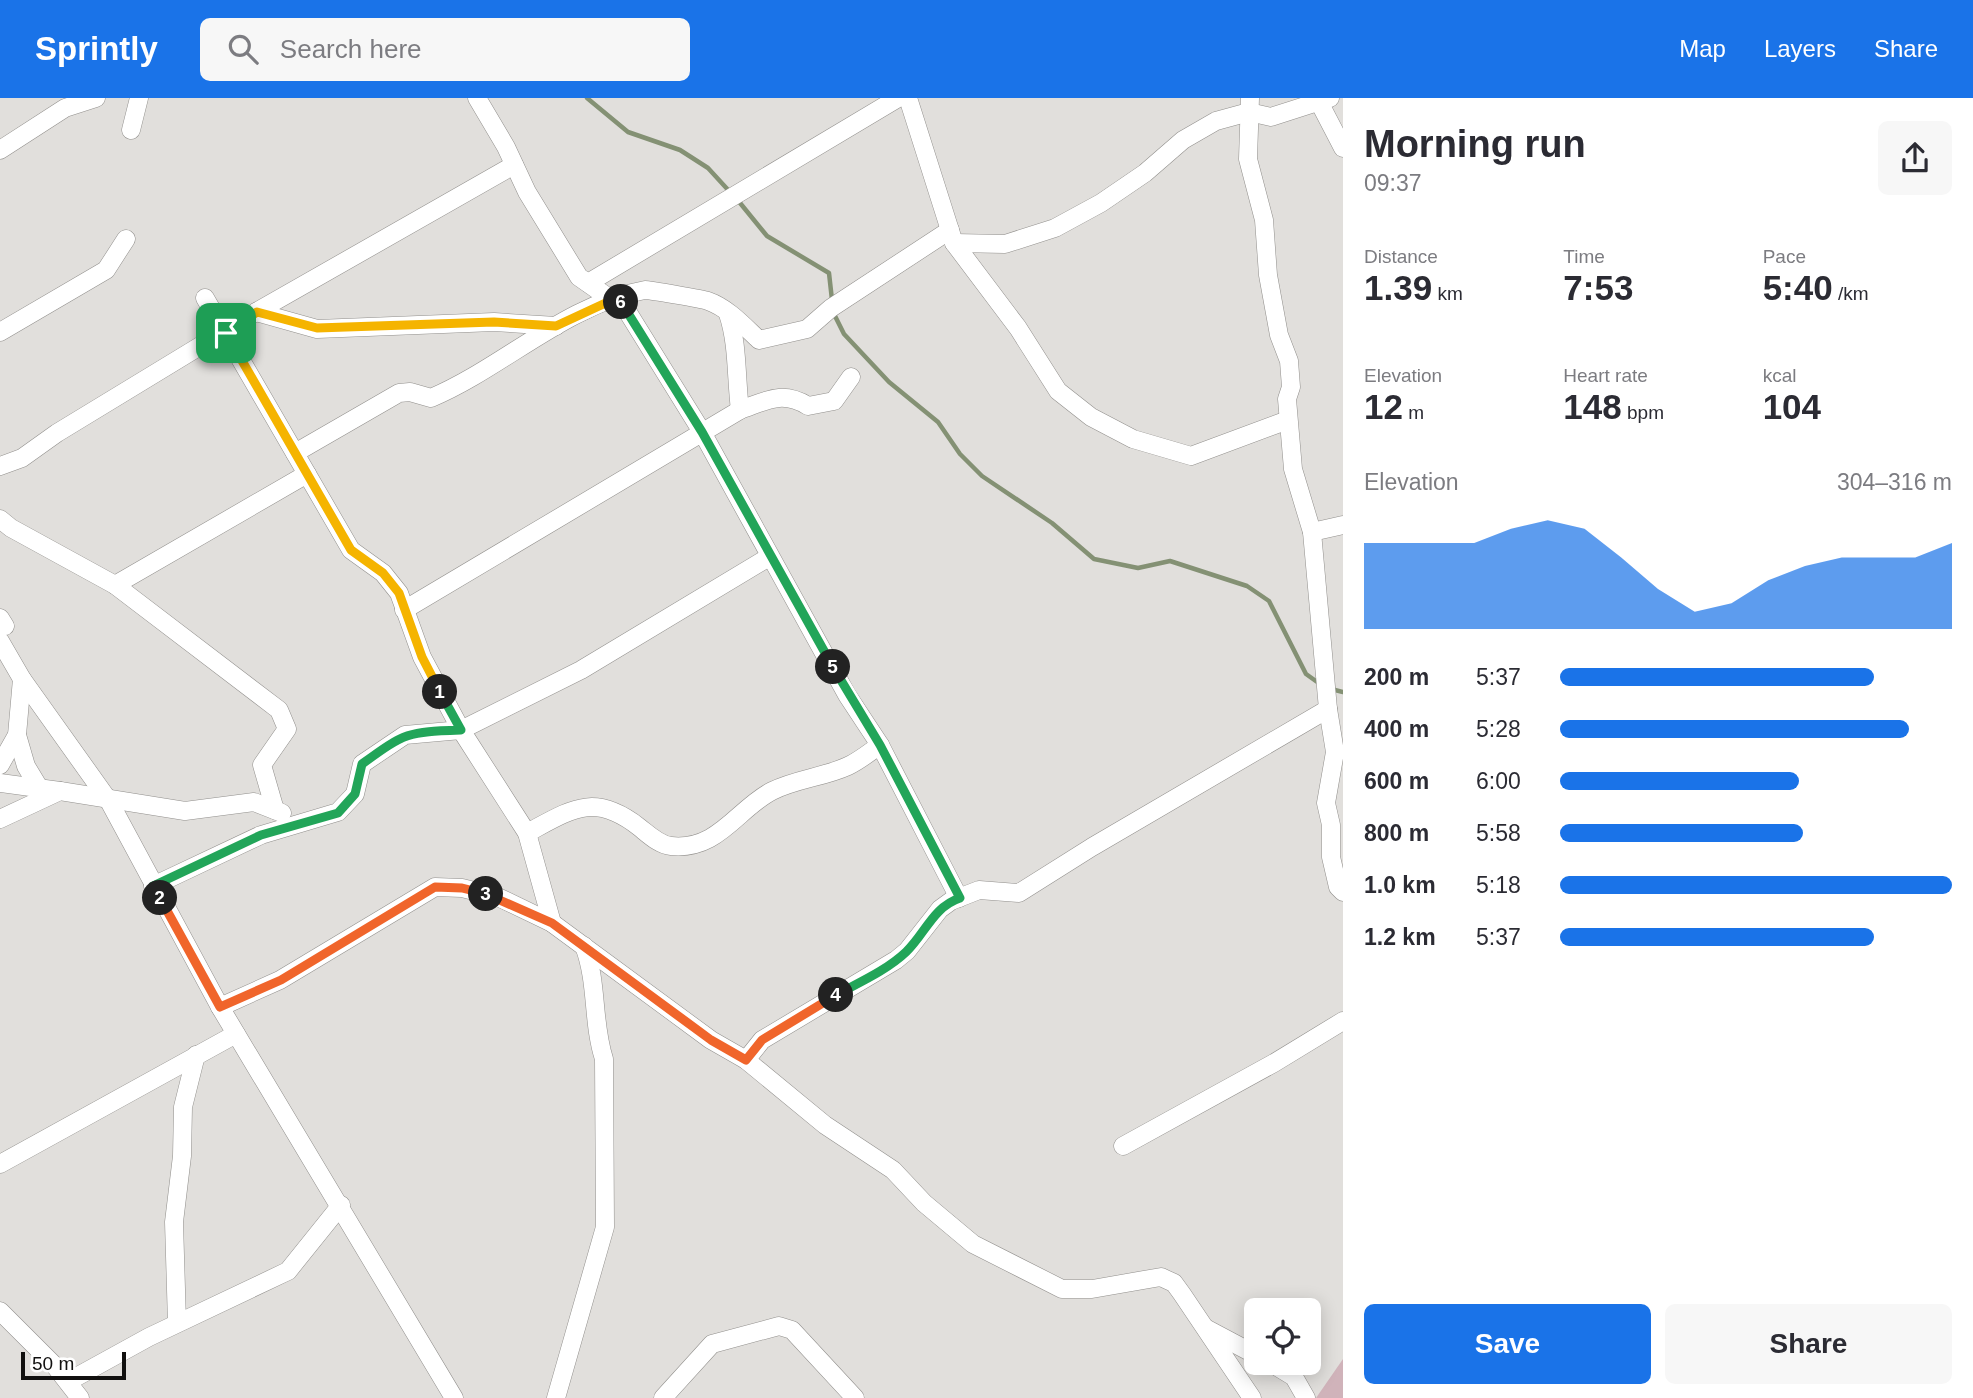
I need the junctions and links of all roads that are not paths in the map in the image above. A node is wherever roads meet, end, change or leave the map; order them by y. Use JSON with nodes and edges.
{"nodes":[{"id":1,"x":96,"y":98,"type":"edge"},
{"id":2,"x":139,"y":98,"type":"edge"},
{"id":3,"x":477,"y":98,"type":"edge"},
{"id":4,"x":898,"y":98,"type":"edge"},
{"id":5,"x":908,"y":98,"type":"edge"},
{"id":6,"x":1322,"y":100,"type":"edge"},
{"id":7,"x":1250,"y":105,"type":"edge"},
{"id":8,"x":131,"y":130,"type":"dead end"},
{"id":9,"x":1343,"y":148,"type":"edge"},
{"id":10,"x":0,"y":150,"type":"edge"},
{"id":11,"x":514,"y":164,"type":"junction"},
{"id":12,"x":952,"y":237,"type":"junction"},
{"id":13,"x":126,"y":239,"type":"dead end"},
{"id":14,"x":588,"y":283,"type":"junction"},
{"id":15,"x":205,"y":298,"type":"dead end"},
{"id":16,"x":615,"y":299,"type":"junction"},
{"id":17,"x":727,"y":311,"type":"junction"},
{"id":18,"x":257,"y":312,"type":"junction"},
{"id":19,"x":556,"y":326,"type":"junction"},
{"id":20,"x":0,"y":332,"type":"edge"},
{"id":21,"x":226,"y":333,"type":"junction"},
{"id":22,"x":851,"y":377,"type":"dead end"},
{"id":23,"x":740,"y":410,"type":"junction"},
{"id":24,"x":1288,"y":420,"type":"junction"},
{"id":25,"x":702,"y":432,"type":"junction"},
{"id":26,"x":295,"y":453,"type":"junction"},
{"id":27,"x":0,"y":466,"type":"edge"},
{"id":28,"x":307,"y":474,"type":"junction"},
{"id":29,"x":0,"y":519,"type":"edge"},
{"id":30,"x":1343,"y":525,"type":"edge"},
{"id":31,"x":1312,"y":532,"type":"junction"},
{"id":32,"x":769,"y":557,"type":"junction"},
{"id":33,"x":115,"y":585,"type":"junction"},
{"id":34,"x":404,"y":610,"type":"junction"},
{"id":35,"x":2,"y":626,"type":"edge"},
{"id":36,"x":22,"y":679,"type":"junction"},
{"id":37,"x":1328,"y":709,"type":"junction"},
{"id":38,"x":461,"y":730,"type":"junction"},
{"id":39,"x":17,"y":735,"type":"junction"},
{"id":40,"x":880,"y":745,"type":"junction"},
{"id":41,"x":0,"y":765,"type":"edge"},
{"id":42,"x":0,"y":783,"type":"edge"},
{"id":43,"x":38,"y":786,"type":"junction"},
{"id":44,"x":60,"y":791,"type":"junction"},
{"id":45,"x":109,"y":800,"type":"junction"},
{"id":46,"x":275,"y":810,"type":"junction"},
{"id":47,"x":0,"y":819,"type":"edge"},
{"id":48,"x":301,"y":822,"type":"junction"},
{"id":49,"x":527,"y":833,"type":"junction"},
{"id":50,"x":153,"y":886,"type":"junction"},
{"id":51,"x":1343,"y":892,"type":"edge"},
{"id":52,"x":960,"y":898,"type":"junction"},
{"id":53,"x":552,"y":923,"type":"junction"},
{"id":54,"x":583,"y":945,"type":"junction"},
{"id":55,"x":220,"y":1007,"type":"junction"},
{"id":56,"x":1343,"y":1021,"type":"edge"},
{"id":57,"x":236,"y":1034,"type":"junction"},
{"id":58,"x":196,"y":1055,"type":"junction"},
{"id":59,"x":746,"y":1060,"type":"junction"},
{"id":60,"x":1123,"y":1146,"type":"dead end"},
{"id":61,"x":0,"y":1164,"type":"edge"},
{"id":62,"x":341,"y":1205,"type":"junction"},
{"id":63,"x":0,"y":1311,"type":"edge"},
{"id":64,"x":177,"y":1323,"type":"junction"},
{"id":65,"x":1205,"y":1328,"type":"junction"},
{"id":66,"x":1244,"y":1349,"type":"edge"},
{"id":67,"x":1291,"y":1375,"type":"edge"},
{"id":68,"x":75,"y":1392,"type":"edge"},
{"id":69,"x":454,"y":1398,"type":"edge"},
{"id":70,"x":556,"y":1398,"type":"edge"},
{"id":71,"x":663,"y":1398,"type":"edge"},
{"id":72,"x":855,"y":1398,"type":"edge"},
{"id":73,"x":1252,"y":1398,"type":"edge"},
{"id":74,"x":1306,"y":1398,"type":"edge"}],
"edges":[{"from":1,"to":10,"type":"street"},
{"from":2,"to":8,"type":"street"},
{"from":3,"to":11,"type":"street"},
{"from":4,"to":14,"type":"street"},
{"from":5,"to":12,"type":"street"},
{"from":6,"to":7,"type":"street"},
{"from":6,"to":9,"type":"street"},
{"from":7,"to":12,"type":"street"},
{"from":7,"to":24,"type":"street"},
{"from":11,"to":14,"type":"street"},
{"from":11,"to":18,"type":"street"},
{"from":12,"to":17,"type":"street"},
{"from":12,"to":24,"type":"street"},
{"from":13,"to":20,"type":"street"},
{"from":14,"to":16,"type":"street"},
{"from":15,"to":21,"type":"street"},
{"from":16,"to":17,"type":"street"},
{"from":16,"to":19,"type":"street"},
{"from":16,"to":25,"type":"street"},
{"from":17,"to":23,"type":"street"},
{"from":18,"to":19,"type":"street"},
{"from":18,"to":21,"type":"street"},
{"from":19,"to":26,"type":"street"},
{"from":21,"to":26,"type":"street"},
{"from":21,"to":27,"type":"street"},
{"from":22,"to":23,"type":"street"},
{"from":23,"to":25,"type":"street"},
{"from":24,"to":31,"type":"street"},
{"from":25,"to":32,"type":"street"},
{"from":25,"to":34,"type":"street"},
{"from":26,"to":28,"type":"street"},
{"from":28,"to":33,"type":"street"},
{"from":28,"to":34,"type":"street"},
{"from":29,"to":33,"type":"street"},
{"from":30,"to":31,"type":"street"},
{"from":31,"to":37,"type":"street"},
{"from":32,"to":38,"type":"street"},
{"from":32,"to":40,"type":"street"},
{"from":33,"to":46,"type":"street"},
{"from":34,"to":38,"type":"street"},
{"from":35,"to":36,"type":"street"},
{"from":36,"to":39,"type":"street"},
{"from":36,"to":45,"type":"street"},
{"from":37,"to":51,"type":"street"},
{"from":37,"to":52,"type":"street"},
{"from":38,"to":48,"type":"street"},
{"from":38,"to":49,"type":"street"},
{"from":39,"to":41,"type":"street"},
{"from":39,"to":43,"type":"street"},
{"from":40,"to":49,"type":"street"},
{"from":40,"to":52,"type":"street"},
{"from":42,"to":43,"type":"street"},
{"from":43,"to":44,"type":"street"},
{"from":44,"to":45,"type":"street"},
{"from":44,"to":47,"type":"street"},
{"from":45,"to":46,"type":"street"},
{"from":45,"to":50,"type":"street"},
{"from":46,"to":48,"type":"street"},
{"from":48,"to":50,"type":"street"},
{"from":49,"to":53,"type":"street"},
{"from":50,"to":55,"type":"street"},
{"from":52,"to":59,"type":"street"},
{"from":53,"to":54,"type":"street"},
{"from":53,"to":55,"type":"street"},
{"from":54,"to":59,"type":"street"},
{"from":54,"to":70,"type":"street"},
{"from":55,"to":57,"type":"street"},
{"from":56,"to":60,"type":"street"},
{"from":57,"to":58,"type":"street"},
{"from":57,"to":62,"type":"street"},
{"from":58,"to":61,"type":"street"},
{"from":58,"to":64,"type":"street"},
{"from":59,"to":65,"type":"street"},
{"from":62,"to":64,"type":"street"},
{"from":62,"to":69,"type":"street"},
{"from":63,"to":68,"type":"street"},
{"from":64,"to":68,"type":"street"},
{"from":65,"to":66,"type":"street"},
{"from":65,"to":73,"type":"street"},
{"from":67,"to":74,"type":"street"},
{"from":71,"to":72,"type":"street"}]}
